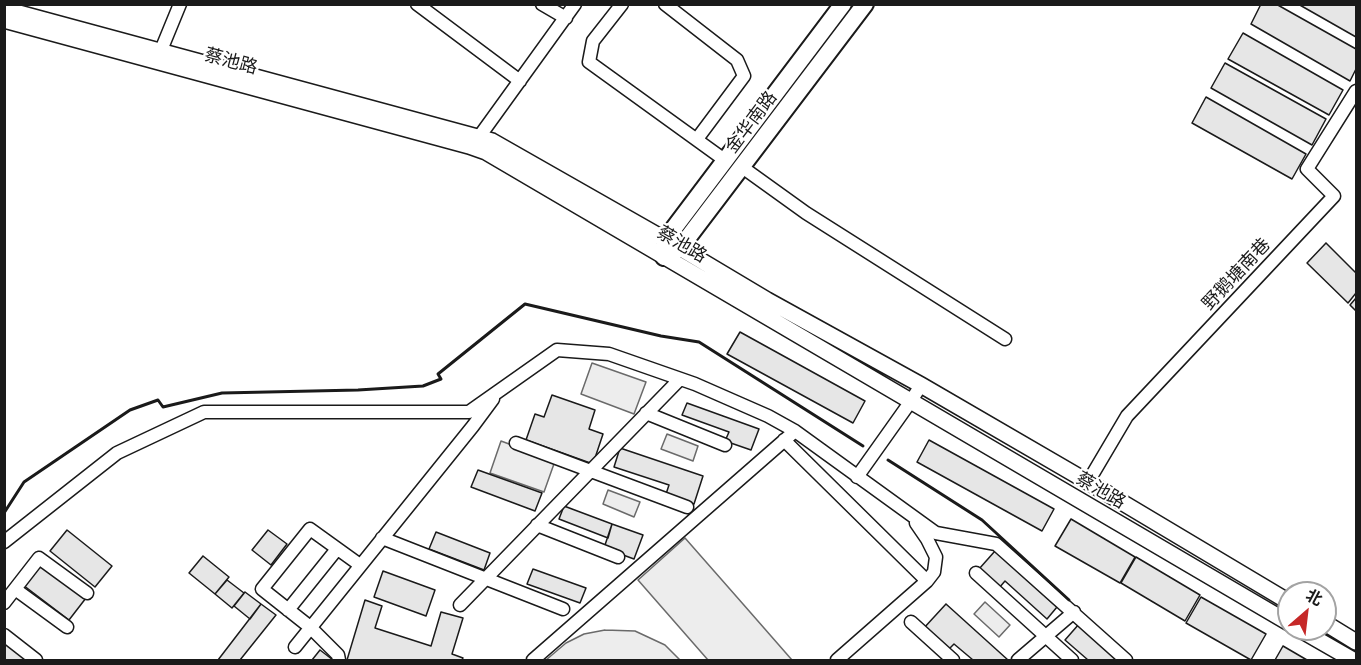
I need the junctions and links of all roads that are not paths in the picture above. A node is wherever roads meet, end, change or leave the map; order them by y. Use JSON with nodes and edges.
{"nodes":[{"id":1,"x":180,"y":4,"type":"edge"},
{"id":2,"x":417,"y":4,"type":"edge"},
{"id":3,"x":542,"y":4,"type":"edge"},
{"id":4,"x":556,"y":4,"type":"edge"},
{"id":5,"x":622,"y":4,"type":"edge"},
{"id":6,"x":665,"y":4,"type":"edge"},
{"id":7,"x":843,"y":4,"type":"edge"},
{"id":8,"x":865,"y":4,"type":"edge"},
{"id":9,"x":4,"y":9,"type":"edge"},
{"id":10,"x":570,"y":12,"type":"edge"},
{"id":11,"x":4,"y":20,"type":"edge"},
{"id":12,"x":158,"y":56,"type":"junction"},
{"id":13,"x":520,"y":81,"type":"junction"},
{"id":14,"x":1356,"y":91,"type":"edge"},
{"id":15,"x":697,"y":139,"type":"junction"},
{"id":16,"x":474,"y":141,"type":"junction"},
{"id":17,"x":734,"y":164,"type":"junction"},
{"id":18,"x":665,"y":240,"type":"junction"},
{"id":19,"x":680,"y":248,"type":"junction"},
{"id":20,"x":664,"y":257,"type":"junction"},
{"id":21,"x":1005,"y":339,"type":"dead end"},
{"id":22,"x":680,"y":379,"type":"junction"},
{"id":23,"x":921,"y":385,"type":"junction"},
{"id":24,"x":499,"y":390,"type":"junction"},
{"id":25,"x":912,"y":401,"type":"junction"},
{"id":26,"x":646,"y":413,"type":"junction"},
{"id":27,"x":795,"y":431,"type":"junction"},
{"id":28,"x":784,"y":440,"type":"junction"},
{"id":29,"x":516,"y":443,"type":"dead end"},
{"id":30,"x":724,"y":445,"type":"dead end"},
{"id":31,"x":591,"y":470,"type":"junction"},
{"id":32,"x":856,"y":477,"type":"junction"},
{"id":33,"x":1088,"y":482,"type":"junction"},
{"id":34,"x":687,"y":507,"type":"dead end"},
{"id":35,"x":910,"y":514,"type":"junction"},
{"id":36,"x":537,"y":525,"type":"junction"},
{"id":37,"x":382,"y":538,"type":"junction"},
{"id":38,"x":4,"y":542,"type":"edge"},
{"id":39,"x":337,"y":549,"type":"junction"},
{"id":40,"x":618,"y":557,"type":"dead end"},
{"id":41,"x":360,"y":565,"type":"junction"},
{"id":42,"x":976,"y":573,"type":"dead end"},
{"id":43,"x":485,"y":579,"type":"junction"},
{"id":44,"x":927,"y":581,"type":"junction"},
{"id":45,"x":15,"y":589,"type":"junction"},
{"id":46,"x":87,"y":593,"type":"dead end"},
{"id":47,"x":1277,"y":595,"type":"edge"},
{"id":48,"x":4,"y":603,"type":"edge"},
{"id":49,"x":460,"y":605,"type":"dead end"},
{"id":50,"x":563,"y":609,"type":"dead end"},
{"id":51,"x":288,"y":610,"type":"junction"},
{"id":52,"x":1074,"y":612,"type":"junction"},
{"id":53,"x":1277,"y":616,"type":"edge"},
{"id":54,"x":911,"y":622,"type":"dead end"},
{"id":55,"x":67,"y":627,"type":"dead end"},
{"id":56,"x":310,"y":627,"type":"junction"},
{"id":57,"x":1337,"y":630,"type":"edge"},
{"id":58,"x":4,"y":635,"type":"edge"},
{"id":59,"x":1046,"y":637,"type":"junction"},
{"id":60,"x":1320,"y":641,"type":"edge"},
{"id":61,"x":1356,"y":642,"type":"edge"},
{"id":62,"x":295,"y":647,"type":"dead end"},
{"id":63,"x":36,"y":660,"type":"edge"},
{"id":64,"x":339,"y":660,"type":"edge"},
{"id":65,"x":533,"y":660,"type":"edge"},
{"id":66,"x":837,"y":660,"type":"edge"},
{"id":67,"x":953,"y":660,"type":"edge"},
{"id":68,"x":1018,"y":660,"type":"edge"},
{"id":69,"x":1071,"y":660,"type":"edge"},
{"id":70,"x":1126,"y":660,"type":"edge"},
{"id":71,"x":1353,"y":660,"type":"edge"}],
"edges":[{"from":1,"to":12,"type":"street"},
{"from":2,"to":13,"type":"street"},
{"from":3,"to":10,"type":"street"},
{"from":4,"to":10,"type":"street"},
{"from":5,"to":15,"type":"street"},
{"from":6,"to":15,"type":"street"},
{"from":7,"to":17,"type":"main road","name":"金华南路"},
{"from":8,"to":17,"type":"main road","name":"金华南路"},
{"from":9,"to":12,"type":"street","name":"蔡池路"},
{"from":10,"to":13,"type":"street"},
{"from":11,"to":12,"type":"street","name":"蔡池路"},
{"from":12,"to":16,"type":"street","name":"蔡池路"},
{"from":13,"to":16,"type":"street"},
{"from":14,"to":33,"type":"street","name":"野鹅塘南巷"},
{"from":15,"to":17,"type":"street"},
{"from":16,"to":18,"type":"street","name":"蔡池路"},
{"from":16,"to":20,"type":"street","name":"蔡池路"},
{"from":17,"to":18,"type":"main road","name":"金华南路"},
{"from":17,"to":19,"type":"main road","name":"金华南路"},
{"from":17,"to":21,"type":"street"},
{"from":18,"to":19,"type":"street","name":"蔡池路"},
{"from":18,"to":20,"type":"main road"},
{"from":19,"to":20,"type":"main road","name":"金华南路"},
{"from":19,"to":23,"type":"street","name":"蔡池路"},
{"from":20,"to":25,"type":"street","name":"蔡池路"},
{"from":22,"to":24,"type":"street"},
{"from":22,"to":26,"type":"street"},
{"from":22,"to":27,"type":"street"},
{"from":23,"to":25,"type":"street"},
{"from":23,"to":33,"type":"street","name":"蔡池路"},
{"from":24,"to":37,"type":"street"},
{"from":24,"to":38,"type":"street"},
{"from":25,"to":32,"type":"street"},
{"from":25,"to":53,"type":"street","name":"蔡池路"},
{"from":26,"to":30,"type":"street"},
{"from":26,"to":31,"type":"street"},
{"from":27,"to":28,"type":"street"},
{"from":27,"to":32,"type":"street"},
{"from":28,"to":44,"type":"street"},
{"from":28,"to":65,"type":"street"},
{"from":29,"to":31,"type":"street"},
{"from":31,"to":34,"type":"street"},
{"from":31,"to":36,"type":"street"},
{"from":32,"to":35,"type":"street"},
{"from":33,"to":47,"type":"street","name":"蔡池路"},
{"from":35,"to":44,"type":"street"},
{"from":35,"to":52,"type":"street"},
{"from":36,"to":40,"type":"street"},
{"from":36,"to":43,"type":"street"},
{"from":37,"to":41,"type":"street"},
{"from":37,"to":43,"type":"street"},
{"from":39,"to":41,"type":"street"},
{"from":39,"to":51,"type":"street"},
{"from":39,"to":51,"type":"street"},
{"from":41,"to":56,"type":"street"},
{"from":42,"to":59,"type":"street"},
{"from":43,"to":49,"type":"street"},
{"from":43,"to":50,"type":"street"},
{"from":44,"to":66,"type":"street"},
{"from":45,"to":46,"type":"street"},
{"from":45,"to":48,"type":"street"},
{"from":45,"to":55,"type":"street"},
{"from":51,"to":56,"type":"street"},
{"from":52,"to":59,"type":"street"},
{"from":52,"to":70,"type":"street"},
{"from":54,"to":67,"type":"street"},
{"from":56,"to":62,"type":"street"},
{"from":56,"to":64,"type":"street"},
{"from":57,"to":61,"type":"street"},
{"from":58,"to":63,"type":"street"},
{"from":59,"to":68,"type":"street"},
{"from":59,"to":69,"type":"street"},
{"from":60,"to":71,"type":"street"}]}
